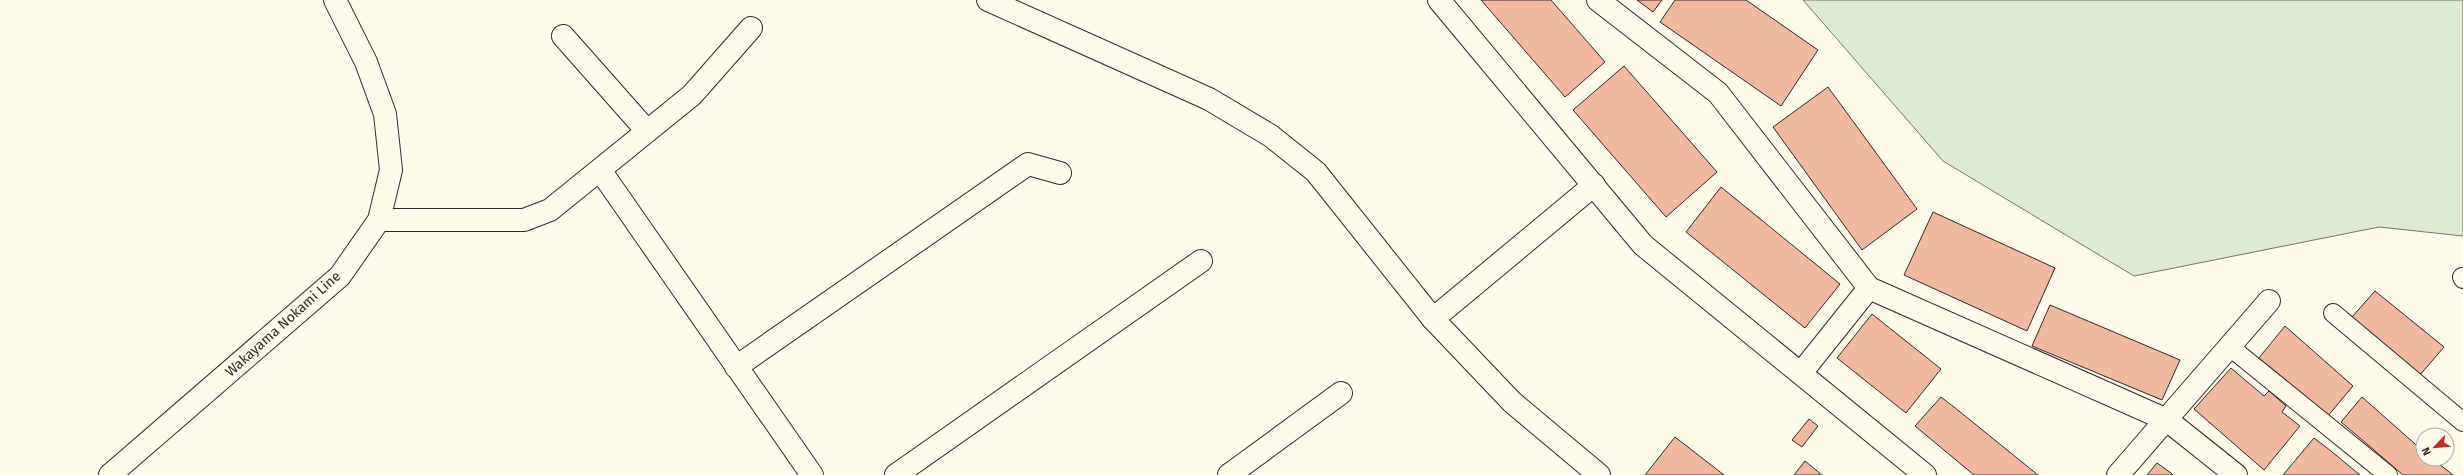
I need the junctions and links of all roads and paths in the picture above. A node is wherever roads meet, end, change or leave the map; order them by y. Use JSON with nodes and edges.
{"nodes":[{"id":1,"x":335,"y":0,"type":"edge"},
{"id":2,"x":1439,"y":0,"type":"edge"},
{"id":3,"x":1598,"y":0,"type":"edge"},
{"id":4,"x":1001,"y":3,"type":"edge"},
{"id":5,"x":751,"y":28,"type":"dead end"},
{"id":6,"x":563,"y":36,"type":"dead end"},
{"id":7,"x":647,"y":131,"type":"junction"},
{"id":8,"x":600,"y":170,"type":"junction"},
{"id":9,"x":1060,"y":173,"type":"dead end"},
{"id":10,"x":1594,"y":185,"type":"junction"},
{"id":11,"x":379,"y":220,"type":"junction"},
{"id":12,"x":1201,"y":261,"type":"dead end"},
{"id":13,"x":1869,"y":288,"type":"junction"},
{"id":14,"x":2269,"y":301,"type":"dead end"},
{"id":15,"x":2333,"y":313,"type":"dead end"},
{"id":16,"x":1433,"y":319,"type":"junction"},
{"id":17,"x":2230,"y":347,"type":"junction"},
{"id":18,"x":736,"y":367,"type":"junction"},
{"id":19,"x":1800,"y":373,"type":"junction"},
{"id":20,"x":1341,"y":393,"type":"dead end"},
{"id":21,"x":2167,"y":420,"type":"junction"},
{"id":22,"x":2463,"y":422,"type":"edge"},
{"id":23,"x":110,"y":475,"type":"edge"},
{"id":24,"x":812,"y":475,"type":"edge"},
{"id":25,"x":896,"y":475,"type":"edge"},
{"id":26,"x":1229,"y":475,"type":"edge"},
{"id":27,"x":1599,"y":475,"type":"edge"},
{"id":28,"x":1925,"y":475,"type":"edge"},
{"id":29,"x":2118,"y":475,"type":"edge"},
{"id":30,"x":2236,"y":475,"type":"edge"},
{"id":31,"x":2388,"y":475,"type":"edge"}],
"edges":[{"from":1,"to":11,"type":"street","name":"Wakayama Nokami Line"},
{"from":2,"to":10,"type":"street"},
{"from":3,"to":13,"type":"street"},
{"from":4,"to":16,"type":"street"},
{"from":5,"to":7,"type":"street"},
{"from":6,"to":7,"type":"street"},
{"from":7,"to":8,"type":"street"},
{"from":8,"to":11,"type":"street"},
{"from":8,"to":18,"type":"street"},
{"from":9,"to":18,"type":"street"},
{"from":10,"to":16,"type":"street"},
{"from":10,"to":19,"type":"street"},
{"from":11,"to":23,"type":"street","name":"Wakayama Nokami Line"},
{"from":12,"to":25,"type":"street"},
{"from":13,"to":19,"type":"street"},
{"from":13,"to":21,"type":"street"},
{"from":14,"to":17,"type":"street"},
{"from":15,"to":22,"type":"lane"},
{"from":16,"to":27,"type":"street"},
{"from":17,"to":21,"type":"street"},
{"from":17,"to":31,"type":"lane"},
{"from":18,"to":24,"type":"street"},
{"from":19,"to":28,"type":"street"},
{"from":20,"to":26,"type":"street"},
{"from":21,"to":29,"type":"street"},
{"from":21,"to":30,"type":"street"}]}
